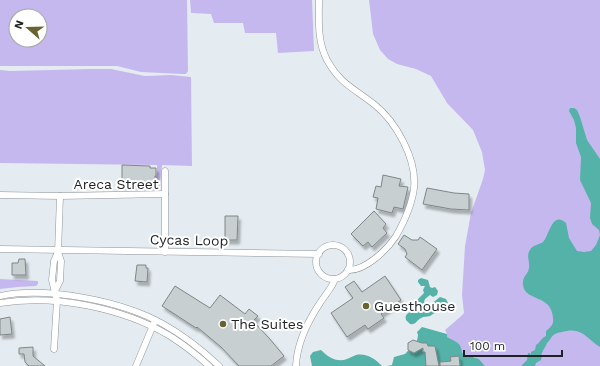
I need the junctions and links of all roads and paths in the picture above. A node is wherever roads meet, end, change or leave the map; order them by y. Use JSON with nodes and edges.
{"nodes":[{"id":1,"x":319,"y":0,"type":"edge"},
{"id":2,"x":165,"y":171,"type":"dead end"},
{"id":3,"x":165,"y":194,"type":"junction"},
{"id":4,"x":0,"y":195,"type":"edge"},
{"id":5,"x":60,"y":196,"type":"junction"},
{"id":6,"x":0,"y":249,"type":"edge"},
{"id":7,"x":58,"y":251,"type":"junction"},
{"id":8,"x":165,"y":252,"type":"junction"},
{"id":9,"x":319,"y":254,"type":"junction"},
{"id":10,"x":348,"y":270,"type":"junction"},
{"id":11,"x":335,"y":279,"type":"junction"},
{"id":12,"x":55,"y":293,"type":"junction"},
{"id":13,"x":0,"y":296,"type":"edge"},
{"id":14,"x":57,"y":301,"type":"junction"},
{"id":15,"x":0,"y":303,"type":"edge"},
{"id":16,"x":155,"y":320,"type":"junction"},
{"id":17,"x":152,"y":327,"type":"junction"},
{"id":18,"x":54,"y":349,"type":"dead end"},
{"id":19,"x":136,"y":366,"type":"edge"},
{"id":20,"x":209,"y":366,"type":"edge"},
{"id":21,"x":219,"y":366,"type":"edge"},
{"id":22,"x":296,"y":366,"type":"edge"}],
"edges":[{"from":1,"to":10,"type":"street"},
{"from":2,"to":3,"type":"street"},
{"from":3,"to":5,"type":"street","name":"Areca Street"},
{"from":3,"to":8,"type":"street","name":"Areca Street"},
{"from":4,"to":5,"type":"street","name":"Areca Street"},
{"from":5,"to":7,"type":"street","name":"Areca Street"},
{"from":6,"to":7,"type":"street","name":"Cycas Loop"},
{"from":7,"to":8,"type":"street","name":"Cycas Loop"},
{"from":7,"to":12,"type":"street"},
{"from":8,"to":9,"type":"street","name":"Cycas Loop"},
{"from":9,"to":10,"type":"street","name":"Cycas Loop"},
{"from":9,"to":11,"type":"street"},
{"from":10,"to":11,"type":"street"},
{"from":11,"to":22,"type":"street"},
{"from":12,"to":13,"type":"street"},
{"from":12,"to":14,"type":"street"},
{"from":12,"to":16,"type":"street"},
{"from":14,"to":15,"type":"street"},
{"from":14,"to":17,"type":"street"},
{"from":14,"to":18,"type":"street"},
{"from":16,"to":17,"type":"street"},
{"from":16,"to":21,"type":"street"},
{"from":17,"to":19,"type":"street"},
{"from":17,"to":20,"type":"street"}]}
